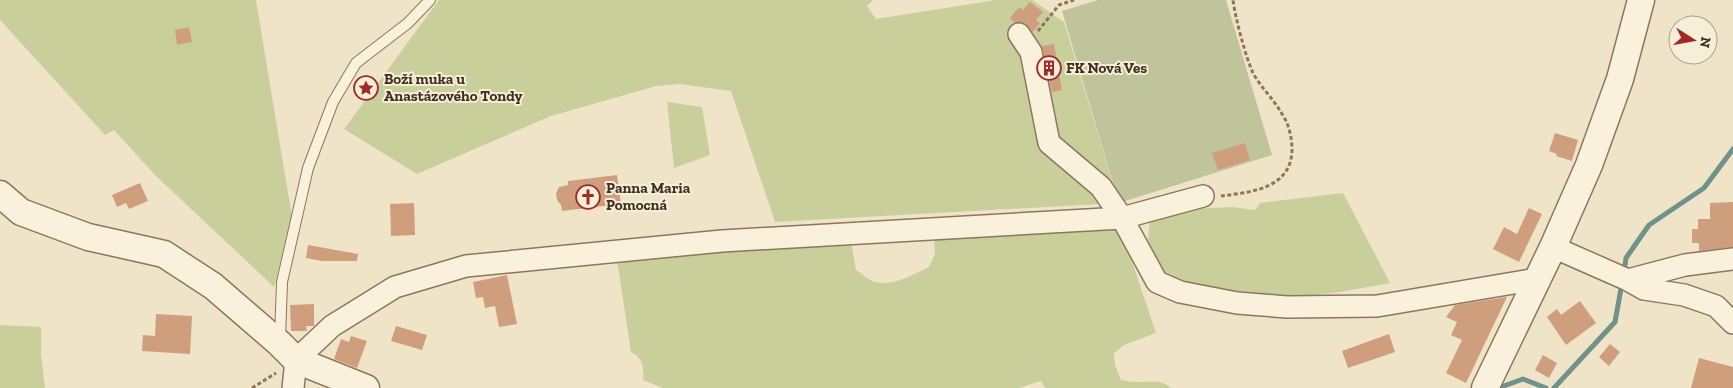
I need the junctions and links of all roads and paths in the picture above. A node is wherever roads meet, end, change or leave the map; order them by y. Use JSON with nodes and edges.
{"nodes":[{"id":1,"x":430,"y":0,"type":"edge"},
{"id":2,"x":1074,"y":0,"type":"edge"},
{"id":3,"x":1233,"y":0,"type":"edge"},
{"id":4,"x":1641,"y":0,"type":"edge"},
{"id":5,"x":1022,"y":40,"type":"joint"},
{"id":6,"x":0,"y":194,"type":"edge"},
{"id":7,"x":1203,"y":196,"type":"joint"},
{"id":8,"x":1122,"y":218,"type":"junction"},
{"id":9,"x":1553,"y":246,"type":"junction"},
{"id":10,"x":1733,"y":260,"type":"edge"},
{"id":11,"x":1537,"y":279,"type":"junction"},
{"id":12,"x":1628,"y":280,"type":"junction"},
{"id":13,"x":1733,"y":323,"type":"edge"},
{"id":14,"x":287,"y":352,"type":"junction"},
{"id":15,"x":292,"y":388,"type":"edge"},
{"id":16,"x":366,"y":388,"type":"edge"},
{"id":17,"x":1485,"y":388,"type":"edge"}],
"edges":[{"from":1,"to":14,"type":"lane"},
{"from":2,"to":5,"type":"path"},
{"from":3,"to":7,"type":"path"},
{"from":4,"to":9,"type":"street"},
{"from":5,"to":8,"type":"street"},
{"from":6,"to":14,"type":"street"},
{"from":7,"to":8,"type":"street"},
{"from":8,"to":11,"type":"street"},
{"from":8,"to":14,"type":"street"},
{"from":9,"to":11,"type":"street"},
{"from":9,"to":12,"type":"street"},
{"from":10,"to":12,"type":"street"},
{"from":11,"to":17,"type":"street"},
{"from":12,"to":13,"type":"street"},
{"from":14,"to":15,"type":"street"},
{"from":14,"to":16,"type":"street"}]}
